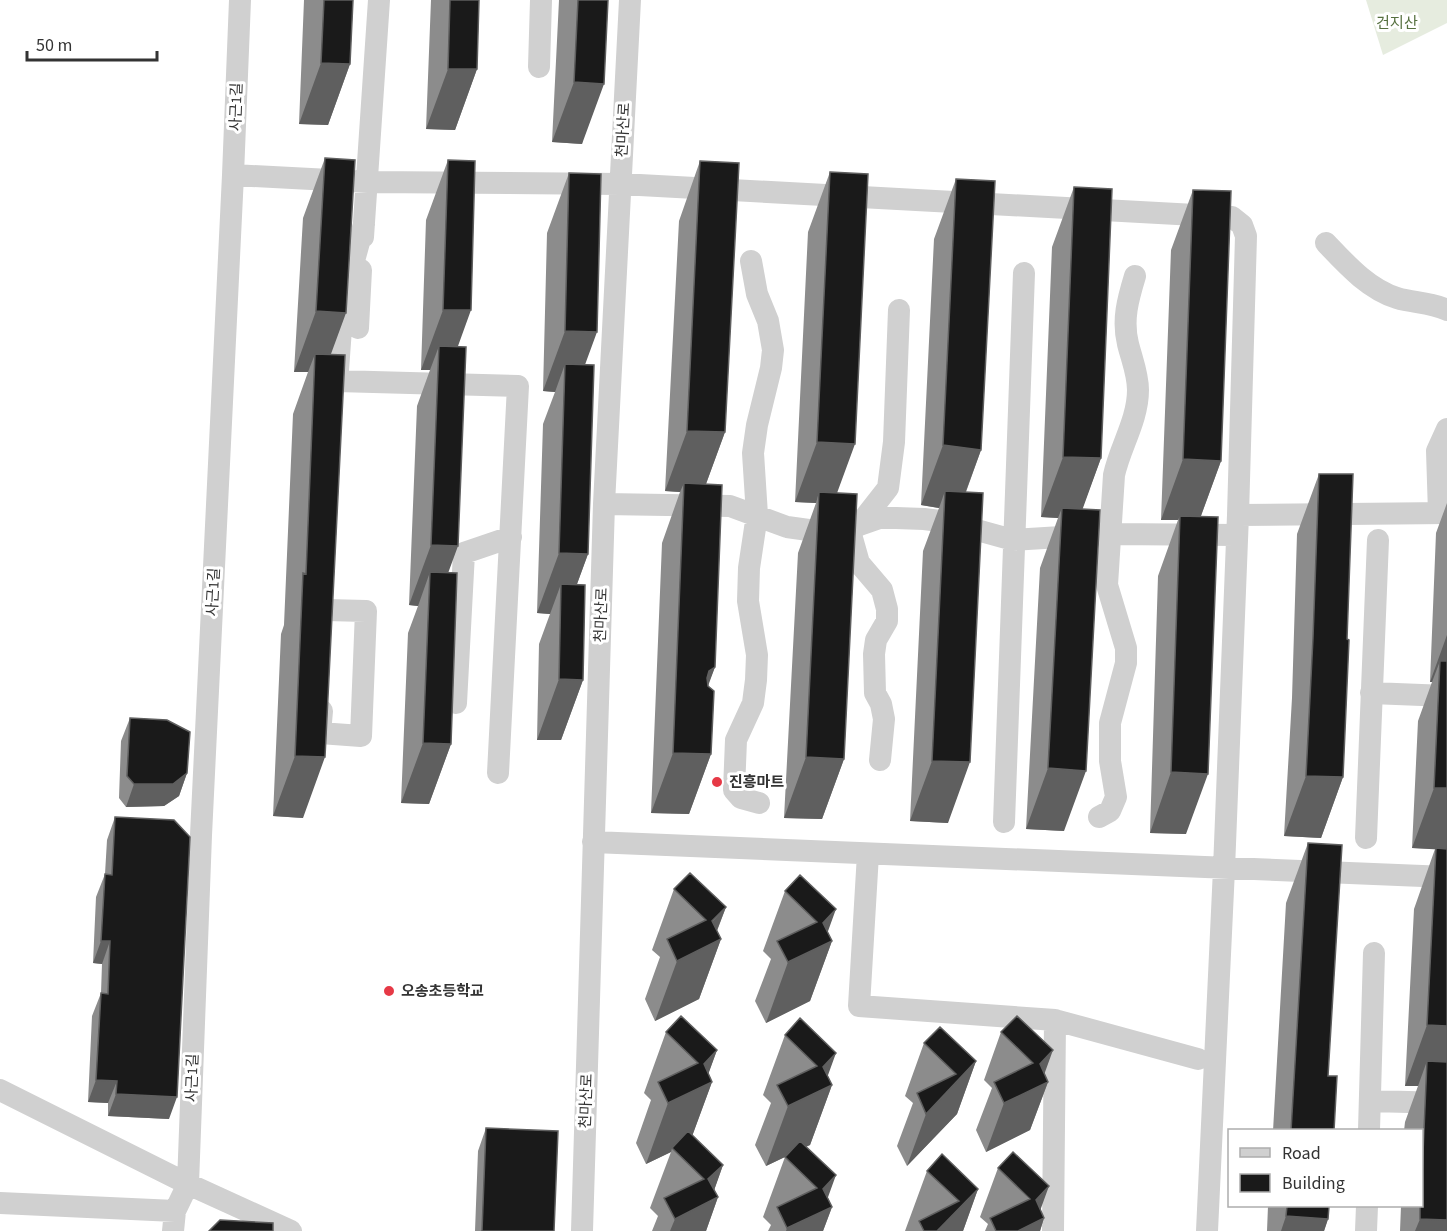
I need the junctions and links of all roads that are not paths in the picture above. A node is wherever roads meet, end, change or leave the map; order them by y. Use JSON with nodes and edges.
{"nodes":[{"id":1,"x":240,"y":0,"type":"edge"},
{"id":2,"x":379,"y":0,"type":"edge"},
{"id":3,"x":541,"y":0,"type":"edge"},
{"id":4,"x":630,"y":0,"type":"edge"},
{"id":5,"x":539,"y":67,"type":"dead end"},
{"id":6,"x":234,"y":175,"type":"junction"},
{"id":7,"x":368,"y":182,"type":"junction"},
{"id":8,"x":621,"y":184,"type":"junction"},
{"id":9,"x":364,"y":224,"type":"junction"},
{"id":10,"x":1326,"y":243,"type":"dead end"},
{"id":11,"x":752,"y":261,"type":"dead end"},
{"id":12,"x":1024,"y":273,"type":"dead end"},
{"id":13,"x":1136,"y":276,"type":"dead end"},
{"id":14,"x":899,"y":310,"type":"dead end"},
{"id":15,"x":1447,"y":310,"type":"edge"},
{"id":16,"x":358,"y":328,"type":"dead end"},
{"id":17,"x":338,"y":381,"type":"junction"},
{"id":18,"x":336,"y":404,"type":"edge"},
{"id":19,"x":1447,"y":429,"type":"edge"},
{"id":20,"x":604,"y":504,"type":"junction"},
{"id":21,"x":1443,"y":513,"type":"edge"},
{"id":22,"x":756,"y":515,"type":"junction"},
{"id":23,"x":1237,"y":525,"type":"junction"},
{"id":24,"x":855,"y":528,"type":"junction"},
{"id":25,"x":1110,"y":534,"type":"junction"},
{"id":26,"x":511,"y":537,"type":"junction"},
{"id":27,"x":1013,"y":540,"type":"junction"},
{"id":28,"x":1378,"y":540,"type":"dead end"},
{"id":29,"x":327,"y":587,"type":"edge"},
{"id":30,"x":326,"y":609,"type":"junction"},
{"id":31,"x":325,"y":632,"type":"edge"},
{"id":32,"x":323,"y":688,"type":"edge"},
{"id":33,"x":1371,"y":693,"type":"junction"},
{"id":34,"x":1447,"y":696,"type":"edge"},
{"id":35,"x":456,"y":703,"type":"edge"},
{"id":36,"x":880,"y":760,"type":"dead end"},
{"id":37,"x":498,"y":773,"type":"dead end"},
{"id":38,"x":759,"y":803,"type":"dead end"},
{"id":39,"x":1099,"y":817,"type":"dead end"},
{"id":40,"x":1004,"y":822,"type":"dead end"},
{"id":41,"x":1366,"y":838,"type":"dead end"},
{"id":42,"x":593,"y":842,"type":"junction"},
{"id":43,"x":867,"y":854,"type":"junction"},
{"id":44,"x":1224,"y":869,"type":"junction"},
{"id":45,"x":1447,"y":877,"type":"edge"},
{"id":46,"x":1374,"y":953,"type":"dead end"},
{"id":47,"x":1055,"y":1020,"type":"junction"},
{"id":48,"x":1198,"y":1059,"type":"dead end"},
{"id":49,"x":0,"y":1090,"type":"edge"},
{"id":50,"x":1370,"y":1101,"type":"junction"},
{"id":51,"x":1447,"y":1103,"type":"edge"},
{"id":52,"x":1369,"y":1129,"type":"edge"},
{"id":53,"x":188,"y":1185,"type":"junction"},
{"id":54,"x":0,"y":1203,"type":"edge"},
{"id":55,"x":1367,"y":1207,"type":"edge"},
{"id":56,"x":174,"y":1221,"type":"edge"},
{"id":57,"x":291,"y":1231,"type":"edge"},
{"id":58,"x":582,"y":1231,"type":"edge"},
{"id":59,"x":1053,"y":1231,"type":"edge"},
{"id":60,"x":1207,"y":1231,"type":"edge"},
{"id":61,"x":1366,"y":1231,"type":"edge"}],
"edges":[{"from":1,"to":6,"type":"street","name":"사근1길"},
{"from":2,"to":7,"type":"street"},
{"from":3,"to":5,"type":"street"},
{"from":4,"to":8,"type":"street","name":"천마산로"},
{"from":6,"to":7,"type":"street"},
{"from":6,"to":53,"type":"street","name":"사근1길"},
{"from":7,"to":8,"type":"street"},
{"from":7,"to":9,"type":"street"},
{"from":8,"to":20,"type":"street","name":"천마산로"},
{"from":8,"to":23,"type":"street"},
{"from":9,"to":16,"type":"street"},
{"from":9,"to":17,"type":"street"},
{"from":10,"to":15,"type":"street"},
{"from":11,"to":22,"type":"street"},
{"from":12,"to":27,"type":"street"},
{"from":13,"to":25,"type":"street"},
{"from":14,"to":24,"type":"street"},
{"from":17,"to":18,"type":"street"},
{"from":17,"to":26,"type":"street"},
{"from":19,"to":21,"type":"street"},
{"from":20,"to":22,"type":"street"},
{"from":20,"to":42,"type":"street","name":"천마산로"},
{"from":21,"to":23,"type":"street"},
{"from":22,"to":24,"type":"street"},
{"from":22,"to":38,"type":"street"},
{"from":23,"to":25,"type":"street"},
{"from":23,"to":44,"type":"street"},
{"from":24,"to":27,"type":"street"},
{"from":24,"to":36,"type":"street"},
{"from":25,"to":27,"type":"street"},
{"from":25,"to":39,"type":"street"},
{"from":26,"to":35,"type":"street"},
{"from":26,"to":37,"type":"street"},
{"from":27,"to":40,"type":"street"},
{"from":28,"to":33,"type":"street"},
{"from":29,"to":30,"type":"street"},
{"from":30,"to":31,"type":"street"},
{"from":30,"to":32,"type":"street"},
{"from":33,"to":34,"type":"street"},
{"from":33,"to":41,"type":"street"},
{"from":42,"to":43,"type":"street"},
{"from":42,"to":58,"type":"street","name":"천마산로"},
{"from":43,"to":44,"type":"street"},
{"from":43,"to":47,"type":"street"},
{"from":44,"to":45,"type":"street"},
{"from":44,"to":60,"type":"street"},
{"from":46,"to":50,"type":"street"},
{"from":47,"to":48,"type":"street"},
{"from":47,"to":59,"type":"street"},
{"from":49,"to":53,"type":"street"},
{"from":50,"to":51,"type":"street"},
{"from":50,"to":52,"type":"street"},
{"from":53,"to":56,"type":"street","name":"사근1길"},
{"from":53,"to":57,"type":"street"},
{"from":54,"to":56,"type":"street"},
{"from":55,"to":61,"type":"street"}]}
